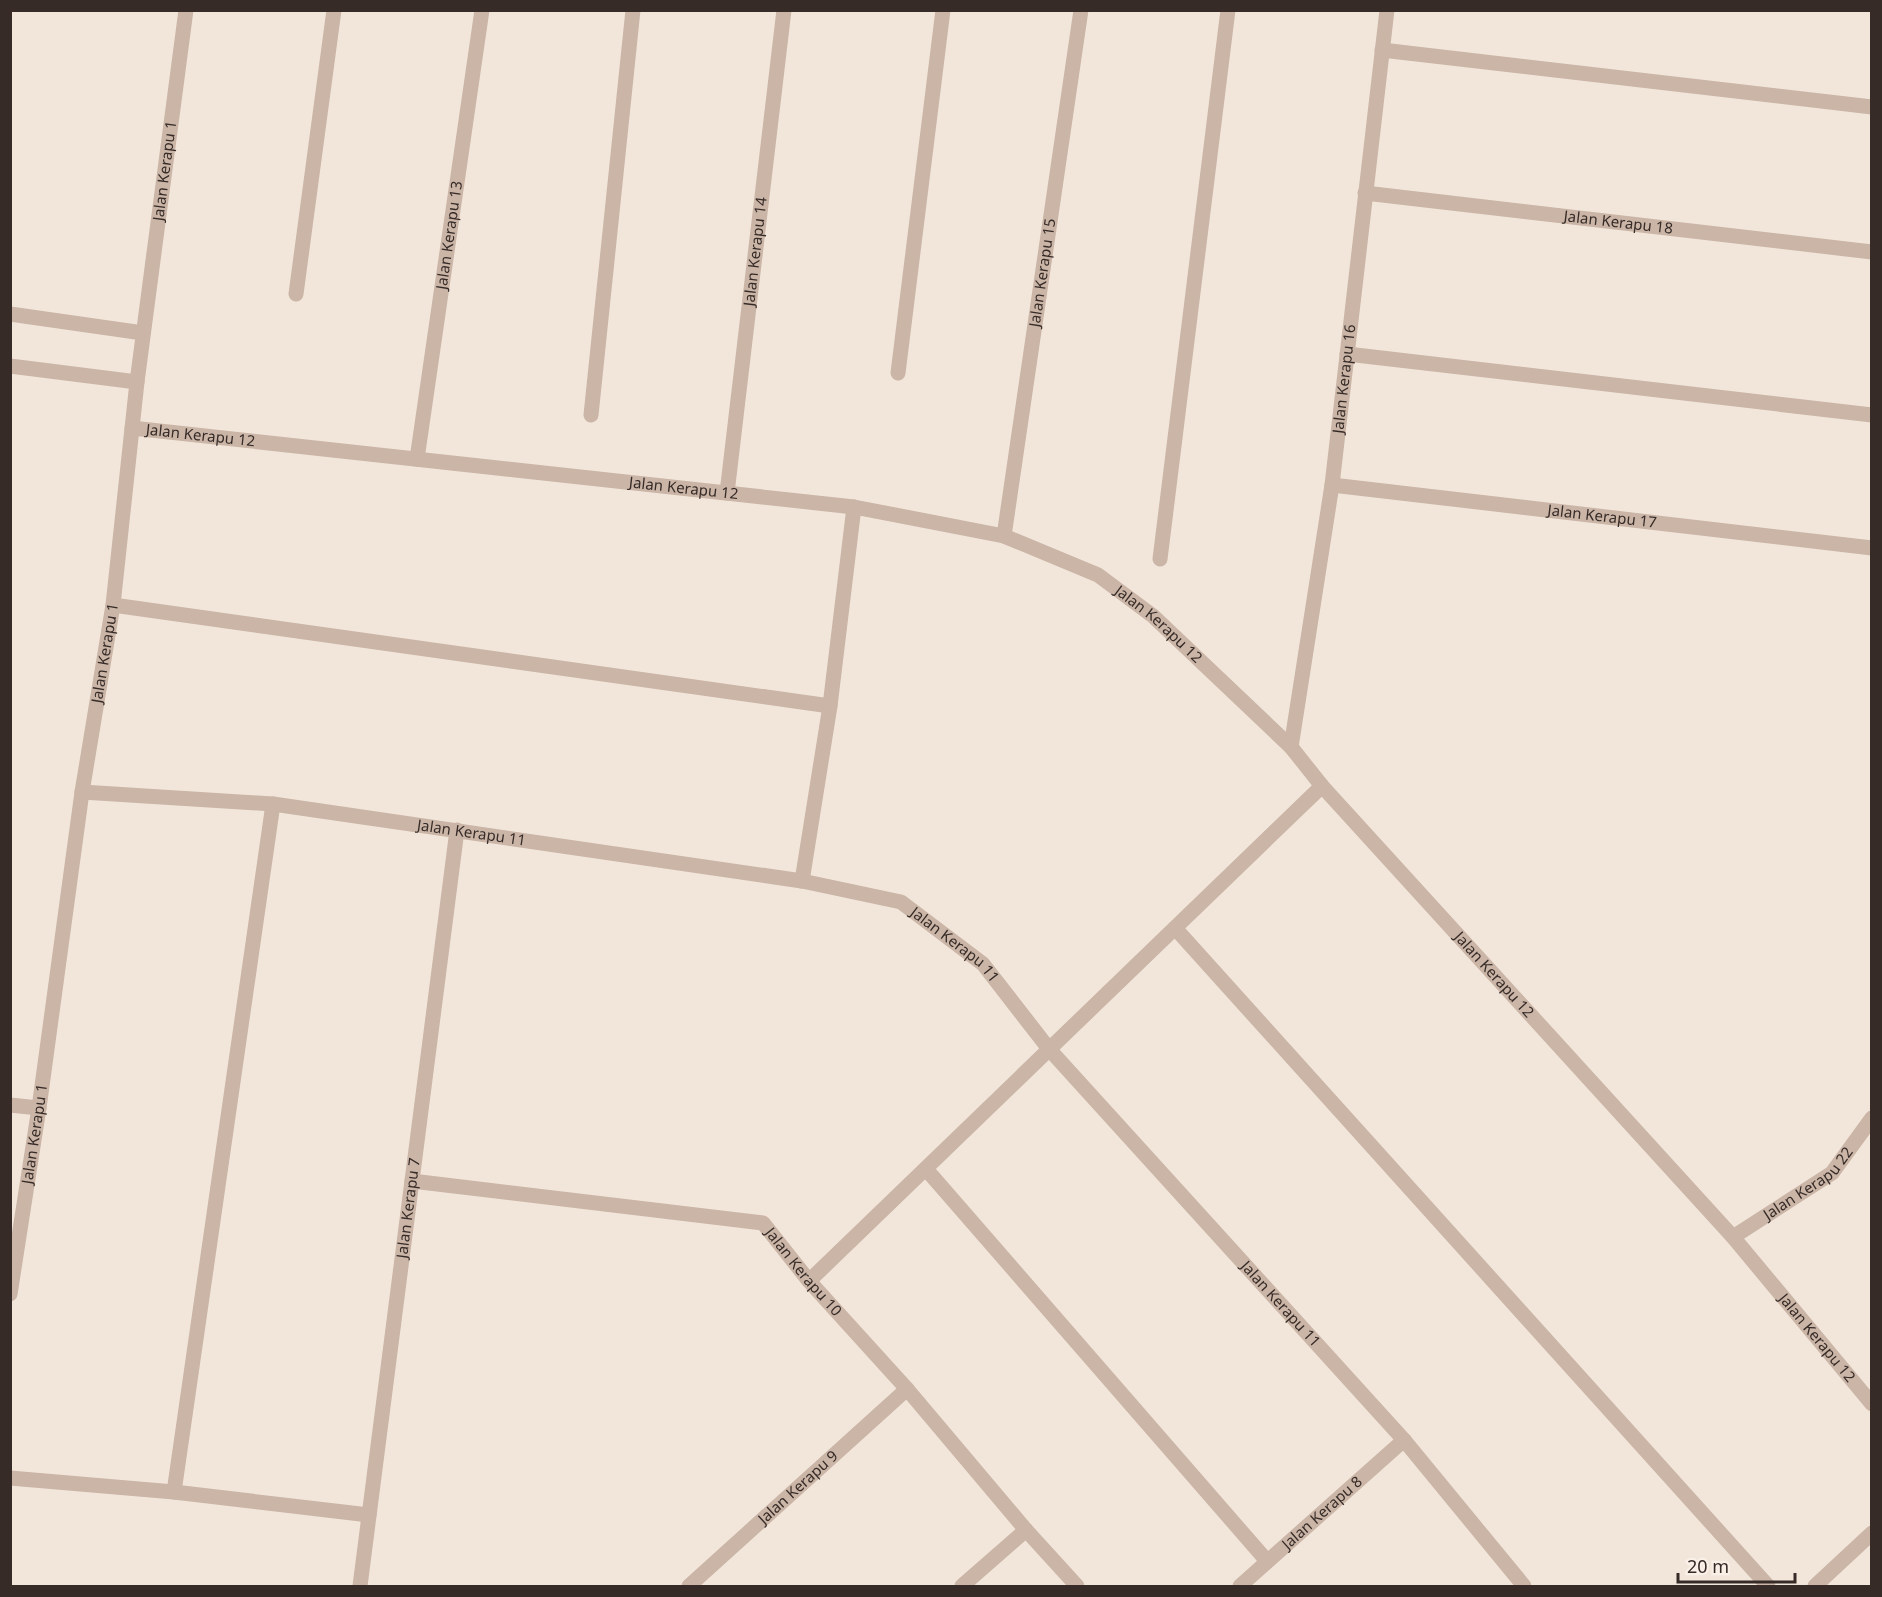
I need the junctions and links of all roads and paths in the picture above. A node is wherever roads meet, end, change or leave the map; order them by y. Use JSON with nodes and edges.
{"nodes":[{"id":1,"x":186,"y":10,"type":"edge"},
{"id":2,"x":334,"y":10,"type":"edge"},
{"id":3,"x":482,"y":10,"type":"edge"},
{"id":4,"x":633,"y":10,"type":"edge"},
{"id":5,"x":784,"y":10,"type":"edge"},
{"id":6,"x":943,"y":10,"type":"edge"},
{"id":7,"x":1081,"y":10,"type":"edge"},
{"id":8,"x":1228,"y":10,"type":"edge"},
{"id":9,"x":1387,"y":10,"type":"edge"},
{"id":10,"x":1382,"y":50,"type":"junction"},
{"id":11,"x":1872,"y":107,"type":"edge"},
{"id":12,"x":1365,"y":193,"type":"junction"},
{"id":13,"x":1872,"y":252,"type":"edge"},
{"id":14,"x":296,"y":294,"type":"dead end"},
{"id":15,"x":10,"y":314,"type":"edge"},
{"id":16,"x":143,"y":333,"type":"junction"},
{"id":17,"x":1347,"y":354,"type":"junction"},
{"id":18,"x":10,"y":366,"type":"edge"},
{"id":19,"x":898,"y":373,"type":"dead end"},
{"id":20,"x":137,"y":382,"type":"junction"},
{"id":21,"x":591,"y":415,"type":"dead end"},
{"id":22,"x":1872,"y":415,"type":"edge"},
{"id":23,"x":132,"y":428,"type":"junction"},
{"id":24,"x":417,"y":459,"type":"junction"},
{"id":25,"x":1332,"y":485,"type":"junction"},
{"id":26,"x":727,"y":493,"type":"junction"},
{"id":27,"x":855,"y":507,"type":"junction"},
{"id":28,"x":1004,"y":536,"type":"junction"},
{"id":29,"x":1872,"y":548,"type":"edge"},
{"id":30,"x":1160,"y":559,"type":"dead end"},
{"id":31,"x":112,"y":605,"type":"junction"},
{"id":32,"x":830,"y":706,"type":"junction"},
{"id":33,"x":1291,"y":747,"type":"junction"},
{"id":34,"x":1322,"y":786,"type":"junction"},
{"id":35,"x":82,"y":792,"type":"junction"},
{"id":36,"x":273,"y":804,"type":"junction"},
{"id":37,"x":457,"y":830,"type":"junction"},
{"id":38,"x":802,"y":881,"type":"junction"},
{"id":39,"x":1175,"y":928,"type":"junction"},
{"id":40,"x":1049,"y":1049,"type":"junction"},
{"id":41,"x":10,"y":1105,"type":"edge"},
{"id":42,"x":39,"y":1108,"type":"junction"},
{"id":43,"x":1872,"y":1118,"type":"edge"},
{"id":44,"x":926,"y":1169,"type":"junction"},
{"id":45,"x":412,"y":1181,"type":"junction"},
{"id":46,"x":1733,"y":1237,"type":"junction"},
{"id":47,"x":809,"y":1281,"type":"junction"},
{"id":48,"x":10,"y":1294,"type":"edge"},
{"id":49,"x":907,"y":1389,"type":"junction"},
{"id":50,"x":1872,"y":1404,"type":"edge"},
{"id":51,"x":1404,"y":1440,"type":"junction"},
{"id":52,"x":10,"y":1478,"type":"edge"},
{"id":53,"x":174,"y":1492,"type":"junction"},
{"id":54,"x":369,"y":1515,"type":"junction"},
{"id":55,"x":1026,"y":1530,"type":"junction"},
{"id":56,"x":1872,"y":1533,"type":"edge"},
{"id":57,"x":1267,"y":1561,"type":"junction"},
{"id":58,"x":1521,"y":1586,"type":"edge"},
{"id":59,"x":360,"y":1587,"type":"edge"},
{"id":60,"x":689,"y":1587,"type":"edge"},
{"id":61,"x":962,"y":1587,"type":"edge"},
{"id":62,"x":1077,"y":1587,"type":"edge"},
{"id":63,"x":1240,"y":1587,"type":"edge"},
{"id":64,"x":1768,"y":1587,"type":"edge"},
{"id":65,"x":1815,"y":1587,"type":"edge"}],
"edges":[{"from":1,"to":16,"type":"street","name":"Jalan Kerapu 1"},
{"from":2,"to":14,"type":"street"},
{"from":3,"to":24,"type":"street","name":"Jalan Kerapu 13"},
{"from":4,"to":21,"type":"street"},
{"from":5,"to":26,"type":"street","name":"Jalan Kerapu 14"},
{"from":6,"to":19,"type":"street"},
{"from":7,"to":28,"type":"street","name":"Jalan Kerapu 15"},
{"from":8,"to":30,"type":"street"},
{"from":9,"to":10,"type":"street","name":"Jalan Kerapu 16"},
{"from":10,"to":11,"type":"street"},
{"from":10,"to":12,"type":"street","name":"Jalan Kerapu 16"},
{"from":12,"to":13,"type":"street","name":"Jalan Kerapu 18"},
{"from":12,"to":17,"type":"street","name":"Jalan Kerapu 16"},
{"from":15,"to":16,"type":"street"},
{"from":16,"to":20,"type":"street","name":"Jalan Kerapu 1"},
{"from":17,"to":22,"type":"street"},
{"from":17,"to":25,"type":"street","name":"Jalan Kerapu 16"},
{"from":18,"to":20,"type":"street"},
{"from":20,"to":23,"type":"street","name":"Jalan Kerapu 1"},
{"from":23,"to":24,"type":"street","name":"Jalan Kerapu 12"},
{"from":23,"to":31,"type":"street","name":"Jalan Kerapu 1"},
{"from":24,"to":26,"type":"street","name":"Jalan Kerapu 12"},
{"from":25,"to":29,"type":"street","name":"Jalan Kerapu 17"},
{"from":25,"to":33,"type":"street","name":"Jalan Kerapu 16"},
{"from":26,"to":27,"type":"street","name":"Jalan Kerapu 12"},
{"from":27,"to":28,"type":"street","name":"Jalan Kerapu 12"},
{"from":27,"to":32,"type":"street"},
{"from":28,"to":33,"type":"street","name":"Jalan Kerapu 12"},
{"from":31,"to":32,"type":"street"},
{"from":31,"to":35,"type":"street","name":"Jalan Kerapu 1"},
{"from":32,"to":38,"type":"street"},
{"from":33,"to":34,"type":"street","name":"Jalan Kerapu 12"},
{"from":34,"to":39,"type":"street"},
{"from":34,"to":46,"type":"street","name":"Jalan Kerapu 12"},
{"from":35,"to":36,"type":"street","name":"Jalan Kerapu 11"},
{"from":35,"to":42,"type":"street","name":"Jalan Kerapu 1"},
{"from":36,"to":37,"type":"street","name":"Jalan Kerapu 11"},
{"from":36,"to":53,"type":"street"},
{"from":37,"to":38,"type":"street","name":"Jalan Kerapu 11"},
{"from":37,"to":45,"type":"street","name":"Jalan Kerapu 7"},
{"from":38,"to":40,"type":"street","name":"Jalan Kerapu 11"},
{"from":39,"to":40,"type":"street"},
{"from":39,"to":64,"type":"street"},
{"from":40,"to":44,"type":"street"},
{"from":40,"to":51,"type":"street","name":"Jalan Kerapu 11"},
{"from":41,"to":42,"type":"street"},
{"from":42,"to":48,"type":"street","name":"Jalan Kerapu 1"},
{"from":43,"to":46,"type":"street","name":"Jalan Kerapu 22"},
{"from":44,"to":47,"type":"street"},
{"from":44,"to":57,"type":"street"},
{"from":45,"to":47,"type":"street","name":"Jalan Kerapu 10"},
{"from":45,"to":54,"type":"street","name":"Jalan Kerapu 7"},
{"from":46,"to":50,"type":"street","name":"Jalan Kerapu 12"},
{"from":47,"to":49,"type":"street","name":"Jalan Kerapu 10"},
{"from":49,"to":55,"type":"street","name":"Jalan Kerapu 10"},
{"from":49,"to":60,"type":"street","name":"Jalan Kerapu 9"},
{"from":51,"to":57,"type":"street","name":"Jalan Kerapu 8"},
{"from":51,"to":58,"type":"street","name":"Jalan Kerapu 11"},
{"from":52,"to":53,"type":"street"},
{"from":53,"to":54,"type":"street"},
{"from":54,"to":59,"type":"street","name":"Jalan Kerapu 7"},
{"from":55,"to":61,"type":"street"},
{"from":55,"to":62,"type":"street","name":"Jalan Kerapu 10"},
{"from":56,"to":65,"type":"street"},
{"from":57,"to":63,"type":"street","name":"Jalan Kerapu 8"}]}
